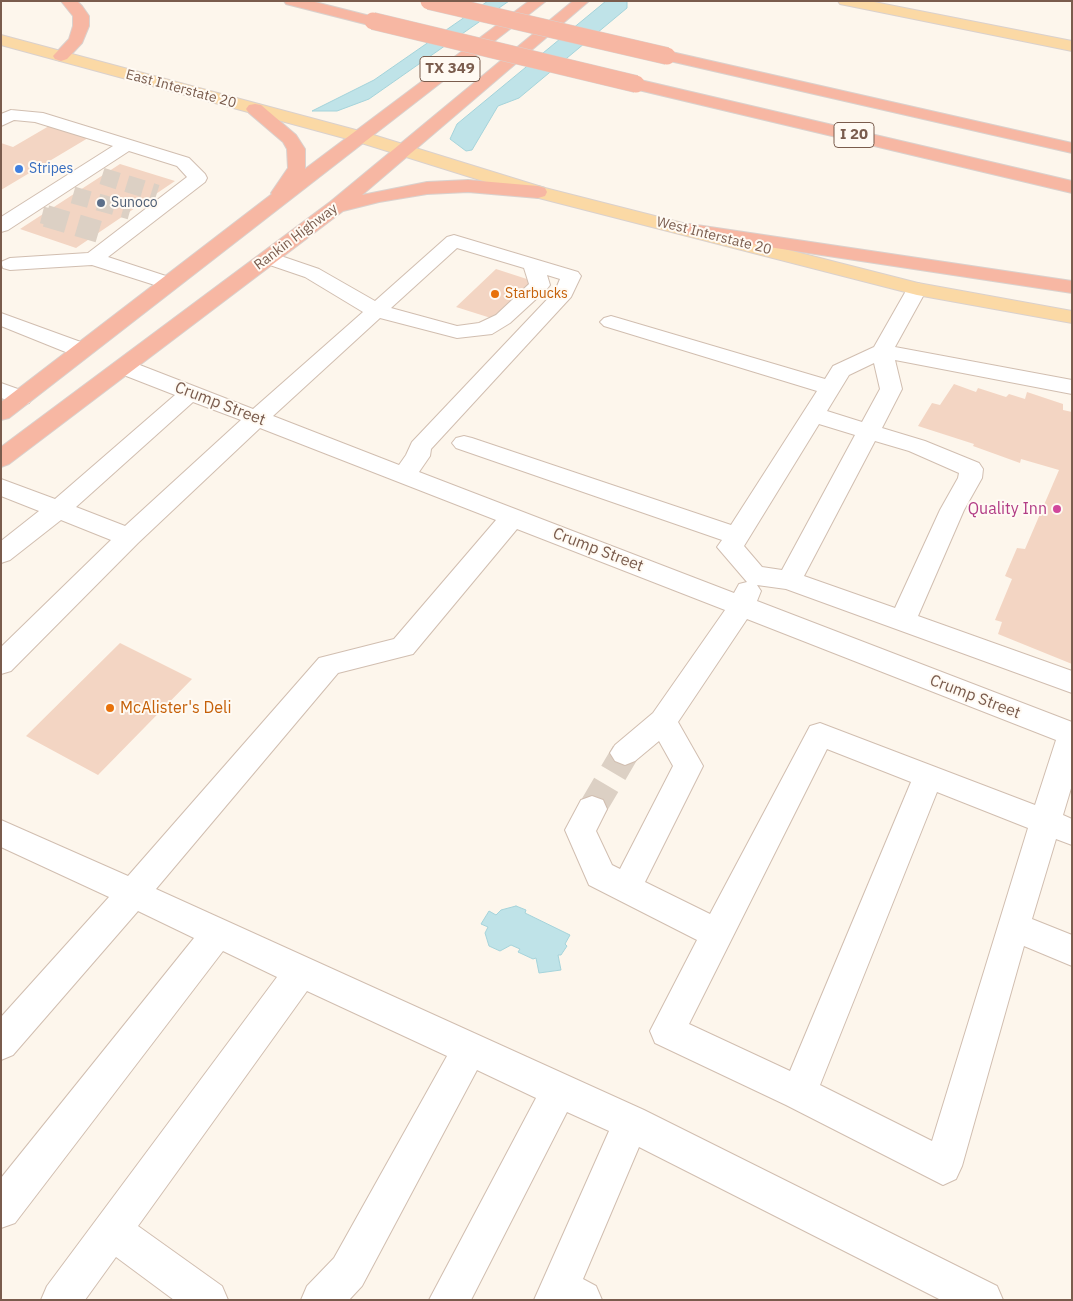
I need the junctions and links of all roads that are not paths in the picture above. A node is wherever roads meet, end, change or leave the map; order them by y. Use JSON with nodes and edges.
{"nodes":[{"id":1,"x":68,"y":1,"type":"edge"},
{"id":2,"x":291,"y":1,"type":"edge"},
{"id":3,"x":430,"y":1,"type":"edge"},
{"id":4,"x":539,"y":1,"type":"edge"},
{"id":5,"x":582,"y":1,"type":"edge"},
{"id":6,"x":845,"y":1,"type":"edge"},
{"id":7,"x":1,"y":40,"type":"edge"},
{"id":8,"x":1072,"y":46,"type":"edge"},
{"id":9,"x":61,"y":56,"type":"junction"},
{"id":10,"x":255,"y":109,"type":"junction"},
{"id":11,"x":5,"y":116,"type":"edge"},
{"id":12,"x":360,"y":137,"type":"junction"},
{"id":13,"x":127,"y":145,"type":"junction"},
{"id":14,"x":1072,"y":148,"type":"edge"},
{"id":15,"x":402,"y":150,"type":"junction"},
{"id":16,"x":1072,"y":187,"type":"edge"},
{"id":17,"x":538,"y":192,"type":"junction"},
{"id":18,"x":275,"y":201,"type":"junction"},
{"id":19,"x":337,"y":206,"type":"junction"},
{"id":20,"x":1,"y":226,"type":"edge"},
{"id":21,"x":237,"y":230,"type":"junction"},
{"id":22,"x":690,"y":230,"type":"junction"},
{"id":23,"x":100,"y":232,"type":"tunnel mouth"},
{"id":24,"x":120,"y":238,"type":"junction"},
{"id":25,"x":268,"y":258,"type":"junction"},
{"id":26,"x":93,"y":259,"type":"junction"},
{"id":27,"x":4,"y":265,"type":"edge"},
{"id":28,"x":533,"y":265,"type":"junction"},
{"id":29,"x":168,"y":284,"type":"junction"},
{"id":30,"x":1072,"y":287,"type":"edge"},
{"id":31,"x":917,"y":289,"type":"junction"},
{"id":32,"x":376,"y":311,"type":"junction"},
{"id":33,"x":1072,"y":317,"type":"edge"},
{"id":34,"x":1,"y":319,"type":"edge"},
{"id":35,"x":611,"y":322,"type":"dead end"},
{"id":36,"x":81,"y":350,"type":"junction"},
{"id":37,"x":882,"y":351,"type":"junction"},
{"id":38,"x":124,"y":367,"type":"junction"},
{"id":39,"x":1072,"y":387,"type":"edge"},
{"id":40,"x":830,"y":388,"type":"junction"},
{"id":41,"x":190,"y":393,"type":"junction"},
{"id":42,"x":11,"y":394,"type":"edge"},
{"id":43,"x":1,"y":413,"type":"edge"},
{"id":44,"x":814,"y":415,"type":"junction"},
{"id":45,"x":257,"y":418,"type":"junction"},
{"id":46,"x":1,"y":430,"type":"edge"},
{"id":47,"x":869,"y":431,"type":"junction"},
{"id":48,"x":464,"y":443,"type":"dead end"},
{"id":49,"x":1,"y":459,"type":"edge"},
{"id":50,"x":404,"y":475,"type":"junction"},
{"id":51,"x":1,"y":487,"type":"edge"},
{"id":52,"x":57,"y":510,"type":"junction"},
{"id":53,"x":513,"y":517,"type":"junction"},
{"id":54,"x":737,"y":536,"type":"junction"},
{"id":55,"x":129,"y":538,"type":"junction"},
{"id":56,"x":1,"y":554,"type":"edge"},
{"id":57,"x":754,"y":575,"type":"junction"},
{"id":58,"x":789,"y":580,"type":"junction"},
{"id":59,"x":741,"y":607,"type":"junction"},
{"id":60,"x":902,"y":622,"type":"junction"},
{"id":61,"x":1,"y":664,"type":"edge"},
{"id":62,"x":1072,"y":682,"type":"edge"},
{"id":63,"x":663,"y":721,"type":"junction"},
{"id":64,"x":1072,"y":735,"type":"edge"},
{"id":65,"x":625,"y":753,"type":"tunnel mouth"},
{"id":66,"x":928,"y":776,"type":"junction"},
{"id":67,"x":592,"y":809,"type":"tunnel mouth"},
{"id":68,"x":1058,"y":827,"type":"edge"},
{"id":69,"x":1,"y":833,"type":"edge"},
{"id":70,"x":626,"y":889,"type":"junction"},
{"id":71,"x":133,"y":892,"type":"junction"},
{"id":72,"x":1013,"y":926,"type":"junction"},
{"id":73,"x":218,"y":933,"type":"junction"},
{"id":74,"x":717,"y":934,"type":"junction"},
{"id":75,"x":1072,"y":951,"type":"edge"},
{"id":76,"x":301,"y":972,"type":"junction"},
{"id":77,"x":1,"y":1043,"type":"edge"},
{"id":78,"x":470,"y":1048,"type":"junction"},
{"id":79,"x":560,"y":1089,"type":"junction"},
{"id":80,"x":799,"y":1093,"type":"junction"},
{"id":81,"x":631,"y":1124,"type":"junction"},
{"id":82,"x":1,"y":1209,"type":"edge"},
{"id":83,"x":112,"y":1231,"type":"junction"},
{"id":84,"x":565,"y":1296,"type":"edge"},
{"id":85,"x":61,"y":1300,"type":"edge"},
{"id":86,"x":208,"y":1300,"type":"edge"},
{"id":87,"x":321,"y":1300,"type":"edge"},
{"id":88,"x":449,"y":1300,"type":"edge"},
{"id":89,"x":983,"y":1300,"type":"edge"}],
"edges":[{"from":1,"to":9,"type":"highway"},
{"from":2,"to":16,"type":"highway","number":"I 20","bridge":true},
{"from":3,"to":14,"type":"highway","number":"I 20","bridge":true},
{"from":4,"to":12,"type":"highway","number":"TX 349"},
{"from":5,"to":15,"type":"highway","name":"Rankin Highway"},
{"from":6,"to":8,"type":"main road"},
{"from":7,"to":9,"type":"main road","name":"East Interstate 20"},
{"from":9,"to":10,"type":"main road","name":"East Interstate 20"},
{"from":10,"to":12,"type":"main road","name":"East Interstate 20"},
{"from":10,"to":18,"type":"highway"},
{"from":11,"to":13,"type":"street"},
{"from":12,"to":15,"type":"main road","name":"West Interstate 20"},
{"from":12,"to":18,"type":"highway"},
{"from":13,"to":20,"type":"street"},
{"from":13,"to":24,"type":"street"},
{"from":15,"to":17,"type":"main road","name":"West Interstate 20"},
{"from":15,"to":19,"type":"highway","name":"Rankin Highway"},
{"from":17,"to":19,"type":"highway"},
{"from":17,"to":22,"type":"main road","name":"West Interstate 20"},
{"from":18,"to":21,"type":"highway"},
{"from":19,"to":25,"type":"highway","name":"Rankin Highway"},
{"from":21,"to":29,"type":"highway"},
{"from":21,"to":38,"type":"highway"},
{"from":22,"to":30,"type":"highway"},
{"from":22,"to":31,"type":"main road","name":"West Interstate 20"},
{"from":23,"to":24,"type":"street"},
{"from":24,"to":26,"type":"street"},
{"from":25,"to":32,"type":"street"},
{"from":25,"to":38,"type":"highway","name":"Rankin Highway"},
{"from":26,"to":27,"type":"street"},
{"from":26,"to":29,"type":"street"},
{"from":28,"to":32,"type":"street"},
{"from":28,"to":32,"type":"street"},
{"from":28,"to":50,"type":"street"},
{"from":29,"to":36,"type":"highway"},
{"from":31,"to":33,"type":"main road","name":"West Interstate 20"},
{"from":31,"to":37,"type":"street"},
{"from":32,"to":45,"type":"street"},
{"from":34,"to":36,"type":"street"},
{"from":35,"to":40,"type":"street"},
{"from":36,"to":42,"type":"highway"},
{"from":36,"to":46,"type":"highway"},
{"from":37,"to":39,"type":"street"},
{"from":37,"to":40,"type":"street"},
{"from":37,"to":47,"type":"street"},
{"from":38,"to":41,"type":"street","name":"Crump Street"},
{"from":38,"to":49,"type":"highway","name":"Rankin Highway"},
{"from":40,"to":44,"type":"street"},
{"from":41,"to":45,"type":"street","name":"Crump Street"},
{"from":41,"to":52,"type":"street"},
{"from":42,"to":43,"type":"highway"},
{"from":44,"to":47,"type":"street"},
{"from":44,"to":54,"type":"street"},
{"from":45,"to":50,"type":"street","name":"Crump Street"},
{"from":45,"to":55,"type":"street"},
{"from":47,"to":58,"type":"street"},
{"from":47,"to":60,"type":"street"},
{"from":48,"to":54,"type":"street"},
{"from":50,"to":53,"type":"street","name":"Crump Street"},
{"from":51,"to":52,"type":"street"},
{"from":52,"to":55,"type":"street"},
{"from":52,"to":56,"type":"street"},
{"from":53,"to":59,"type":"street","name":"Crump Street"},
{"from":53,"to":71,"type":"street"},
{"from":54,"to":57,"type":"street"},
{"from":55,"to":61,"type":"street"},
{"from":57,"to":58,"type":"street"},
{"from":57,"to":59,"type":"street"},
{"from":58,"to":60,"type":"street"},
{"from":59,"to":63,"type":"street"},
{"from":59,"to":64,"type":"street","name":"Crump Street"},
{"from":60,"to":62,"type":"street"},
{"from":63,"to":65,"type":"street"},
{"from":63,"to":70,"type":"street"},
{"from":64,"to":68,"type":"street"},
{"from":66,"to":68,"type":"street"},
{"from":66,"to":74,"type":"street"},
{"from":66,"to":80,"type":"street"},
{"from":67,"to":70,"type":"street"},
{"from":68,"to":72,"type":"street"},
{"from":69,"to":71,"type":"street"},
{"from":70,"to":74,"type":"street"},
{"from":71,"to":73,"type":"street"},
{"from":71,"to":77,"type":"street"},
{"from":72,"to":75,"type":"street"},
{"from":72,"to":80,"type":"street"},
{"from":73,"to":76,"type":"street"},
{"from":73,"to":82,"type":"street"},
{"from":74,"to":80,"type":"street"},
{"from":76,"to":78,"type":"street"},
{"from":76,"to":83,"type":"street"},
{"from":78,"to":79,"type":"street"},
{"from":78,"to":87,"type":"street"},
{"from":79,"to":81,"type":"street"},
{"from":79,"to":88,"type":"street"},
{"from":81,"to":84,"type":"street"},
{"from":81,"to":89,"type":"street"},
{"from":83,"to":85,"type":"street"},
{"from":83,"to":86,"type":"street"}]}
